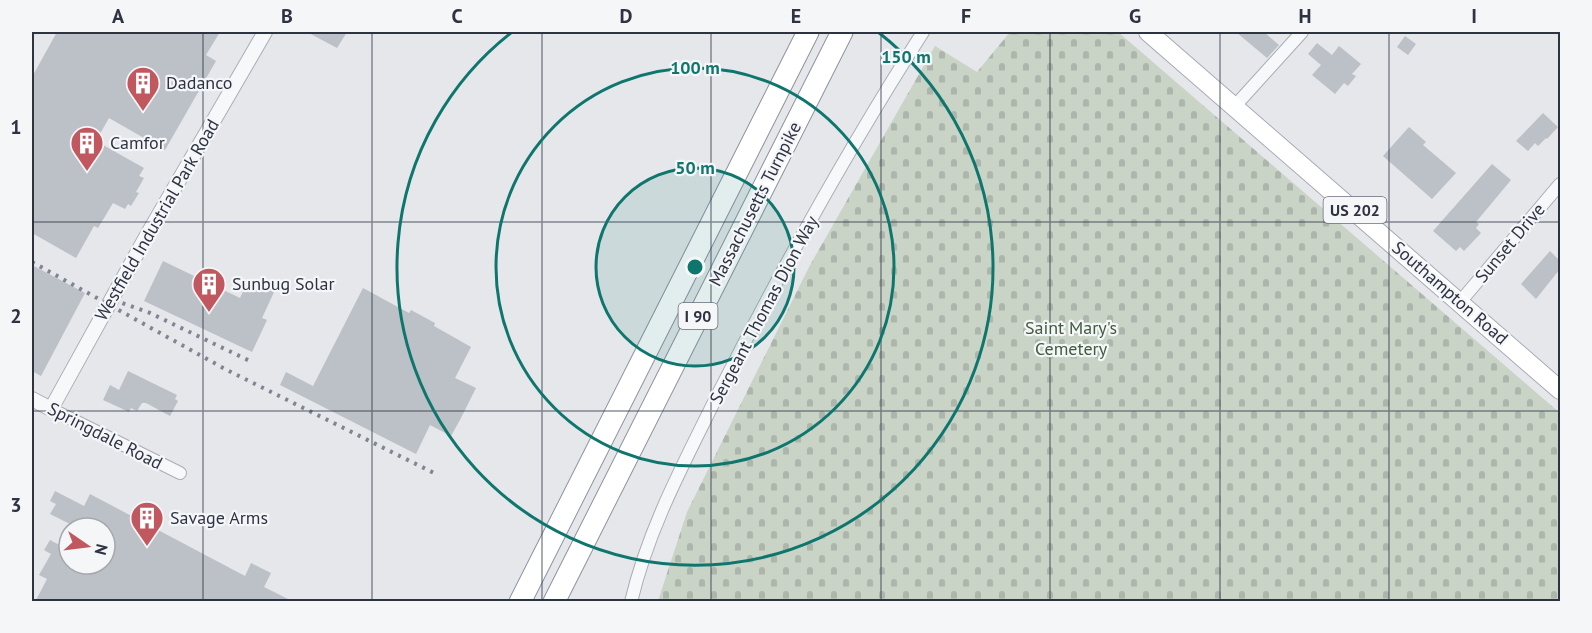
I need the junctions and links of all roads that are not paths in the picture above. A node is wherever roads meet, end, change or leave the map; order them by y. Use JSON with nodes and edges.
{"nodes":[{"id":1,"x":265,"y":32,"type":"edge"},
{"id":2,"x":808,"y":32,"type":"edge"},
{"id":3,"x":842,"y":32,"type":"edge"},
{"id":4,"x":853,"y":32,"type":"edge"},
{"id":5,"x":923,"y":32,"type":"edge"},
{"id":6,"x":1148,"y":32,"type":"edge"},
{"id":7,"x":1302,"y":32,"type":"edge"},
{"id":8,"x":1235,"y":106,"type":"junction"},
{"id":9,"x":790,"y":135,"type":"junction"},
{"id":10,"x":1560,"y":184,"type":"edge"},
{"id":11,"x":1460,"y":302,"type":"junction"},
{"id":12,"x":1560,"y":390,"type":"edge"},
{"id":13,"x":32,"y":399,"type":"edge"},
{"id":14,"x":51,"y":409,"type":"junction"},
{"id":15,"x":180,"y":473,"type":"dead end"},
{"id":16,"x":520,"y":602,"type":"edge"},
{"id":17,"x":554,"y":602,"type":"edge"},
{"id":18,"x":631,"y":602,"type":"edge"}],
"edges":[{"from":1,"to":14,"type":"street","name":"Westfield Industrial Park Road"},
{"from":2,"to":16,"type":"highway","name":"Massachusetts Turnpike","number":"I 90"},
{"from":3,"to":9,"type":"highway","name":"Massachusetts Turnpike","number":"I 90"},
{"from":4,"to":9,"type":"highway"},
{"from":5,"to":18,"type":"street","name":"Sergeant Thomas Dion Way"},
{"from":6,"to":8,"type":"main road","name":"Southampton Road","number":"US 202"},
{"from":7,"to":8,"type":"street"},
{"from":8,"to":11,"type":"main road","name":"Southampton Road","number":"US 202"},
{"from":9,"to":17,"type":"highway","name":"Massachusetts Turnpike","number":"I 90"},
{"from":10,"to":11,"type":"street","name":"Sunset Drive"},
{"from":11,"to":12,"type":"main road","name":"Southampton Road","number":"US 202"},
{"from":13,"to":14,"type":"street","name":"Springdale Road"},
{"from":14,"to":15,"type":"street","name":"Springdale Road"}]}
